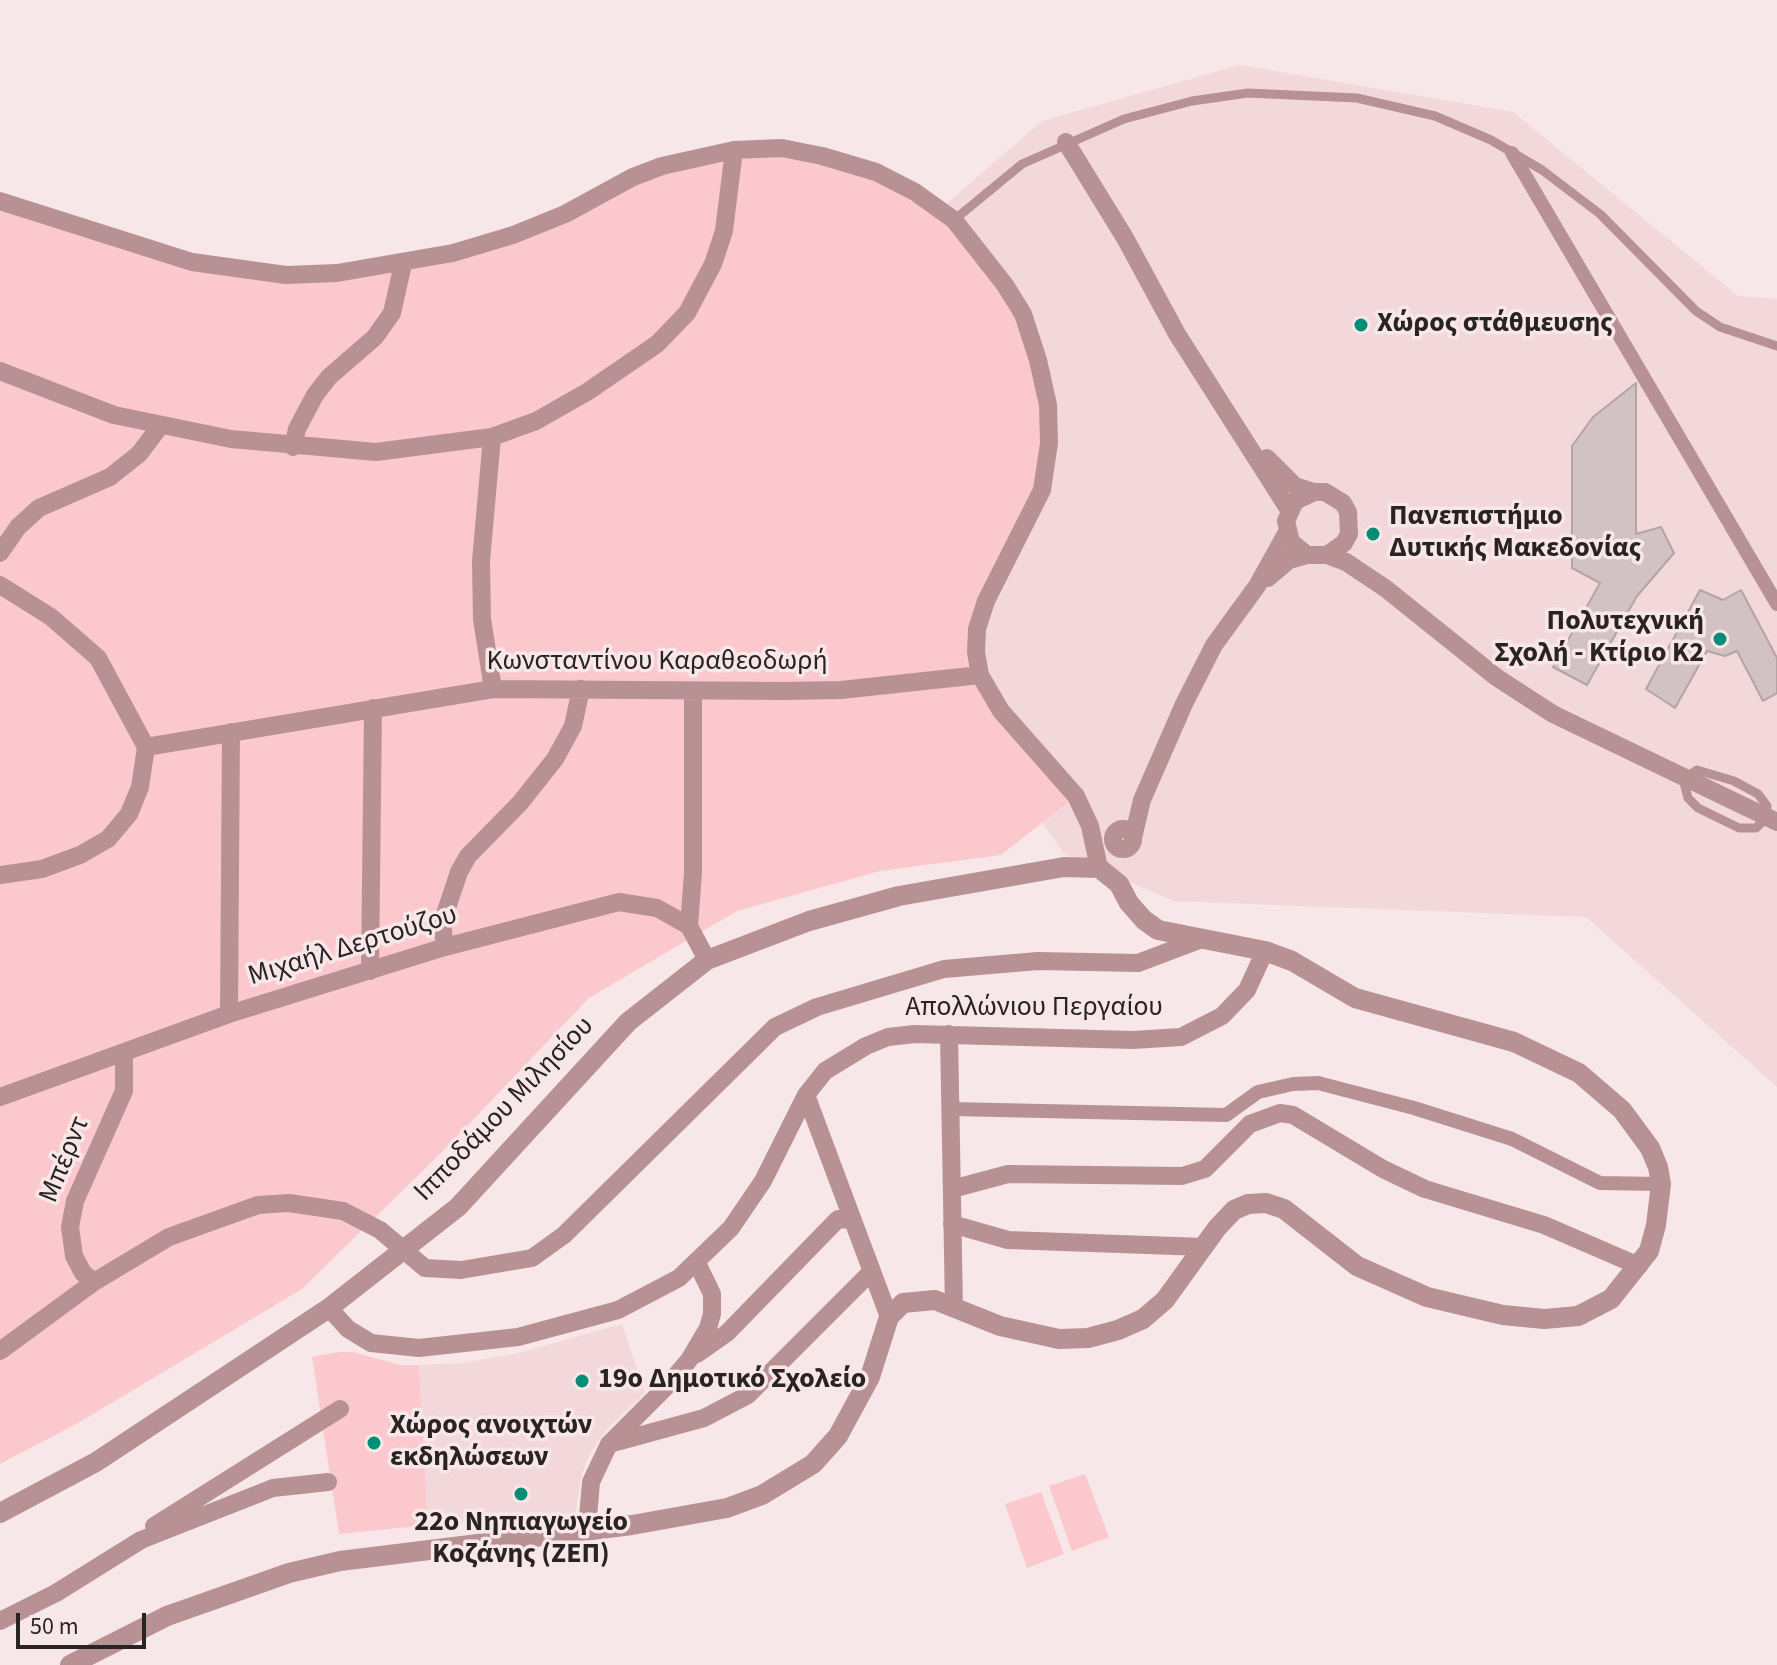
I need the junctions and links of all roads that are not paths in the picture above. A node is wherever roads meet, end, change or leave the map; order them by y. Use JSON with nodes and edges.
{"nodes":[{"id":1,"x":1066,"y":142,"type":"junction"},
{"id":2,"x":734,"y":150,"type":"junction"},
{"id":3,"x":1512,"y":153,"type":"junction"},
{"id":4,"x":0,"y":201,"type":"edge"},
{"id":5,"x":954,"y":220,"type":"junction"},
{"id":6,"x":403,"y":264,"type":"junction"},
{"id":7,"x":1777,"y":346,"type":"edge"},
{"id":8,"x":0,"y":371,"type":"edge"},
{"id":9,"x":161,"y":425,"type":"junction"},
{"id":10,"x":492,"y":437,"type":"junction"},
{"id":11,"x":1246,"y":440,"type":"junction"},
{"id":12,"x":293,"y":447,"type":"junction"},
{"id":13,"x":1314,"y":492,"type":"junction"},
{"id":14,"x":1289,"y":510,"type":"junction"},
{"id":15,"x":1287,"y":532,"type":"junction"},
{"id":16,"x":1349,"y":534,"type":"junction"},
{"id":17,"x":0,"y":553,"type":"edge"},
{"id":18,"x":1307,"y":555,"type":"junction"},
{"id":19,"x":1327,"y":555,"type":"junction"},
{"id":20,"x":0,"y":585,"type":"edge"},
{"id":21,"x":1257,"y":586,"type":"junction"},
{"id":22,"x":1385,"y":588,"type":"junction"},
{"id":23,"x":1777,"y":604,"type":"edge"},
{"id":24,"x":980,"y":675,"type":"junction"},
{"id":25,"x":493,"y":689,"type":"junction"},
{"id":26,"x":581,"y":689,"type":"junction"},
{"id":27,"x":693,"y":692,"type":"junction"},
{"id":28,"x":373,"y":708,"type":"junction"},
{"id":29,"x":231,"y":732,"type":"junction"},
{"id":30,"x":146,"y":747,"type":"junction"},
{"id":31,"x":1772,"y":820,"type":"edge"},
{"id":32,"x":1099,"y":868,"type":"junction"},
{"id":33,"x":0,"y":875,"type":"edge"},
{"id":34,"x":689,"y":926,"type":"junction"},
{"id":35,"x":1199,"y":940,"type":"junction"},
{"id":36,"x":445,"y":947,"type":"junction"},
{"id":37,"x":1265,"y":951,"type":"junction"},
{"id":38,"x":707,"y":960,"type":"junction"},
{"id":39,"x":370,"y":971,"type":"junction"},
{"id":40,"x":229,"y":1014,"type":"junction"},
{"id":41,"x":949,"y":1034,"type":"junction"},
{"id":42,"x":124,"y":1053,"type":"junction"},
{"id":43,"x":806,"y":1095,"type":"junction"},
{"id":44,"x":0,"y":1097,"type":"edge"},
{"id":45,"x":951,"y":1109,"type":"junction"},
{"id":46,"x":1661,"y":1184,"type":"junction"},
{"id":47,"x":952,"y":1189,"type":"junction"},
{"id":48,"x":852,"y":1220,"type":"junction"},
{"id":49,"x":952,"y":1224,"type":"junction"},
{"id":50,"x":1203,"y":1247,"type":"junction"},
{"id":51,"x":401,"y":1249,"type":"junction"},
{"id":52,"x":697,"y":1263,"type":"junction"},
{"id":53,"x":1639,"y":1266,"type":"junction"},
{"id":54,"x":872,"y":1271,"type":"junction"},
{"id":55,"x":94,"y":1282,"type":"junction"},
{"id":56,"x":329,"y":1308,"type":"junction"},
{"id":57,"x":954,"y":1308,"type":"junction"},
{"id":58,"x":889,"y":1317,"type":"junction"},
{"id":59,"x":0,"y":1351,"type":"edge"},
{"id":60,"x":689,"y":1360,"type":"junction"},
{"id":61,"x":340,"y":1409,"type":"dead end"},
{"id":62,"x":609,"y":1444,"type":"junction"},
{"id":63,"x":328,"y":1482,"type":"dead end"},
{"id":64,"x":0,"y":1513,"type":"edge"},
{"id":65,"x":587,"y":1529,"type":"junction"},
{"id":66,"x":141,"y":1540,"type":"junction"},
{"id":67,"x":0,"y":1621,"type":"edge"},
{"id":68,"x":70,"y":1665,"type":"edge"}],
"edges":[{"from":1,"to":3,"type":"lane"},
{"from":1,"to":5,"type":"lane"},
{"from":1,"to":11,"type":"street"},
{"from":2,"to":5,"type":"street"},
{"from":2,"to":6,"type":"street"},
{"from":2,"to":10,"type":"street"},
{"from":3,"to":7,"type":"lane"},
{"from":3,"to":23,"type":"street"},
{"from":4,"to":6,"type":"street"},
{"from":5,"to":24,"type":"street"},
{"from":6,"to":12,"type":"street"},
{"from":8,"to":9,"type":"street"},
{"from":9,"to":12,"type":"street"},
{"from":9,"to":17,"type":"street"},
{"from":10,"to":12,"type":"street"},
{"from":10,"to":25,"type":"street"},
{"from":11,"to":13,"type":"street"},
{"from":11,"to":14,"type":"street"},
{"from":13,"to":14,"type":"street"},
{"from":13,"to":16,"type":"street"},
{"from":14,"to":15,"type":"street"},
{"from":15,"to":18,"type":"street"},
{"from":15,"to":21,"type":"street"},
{"from":16,"to":19,"type":"street"},
{"from":16,"to":22,"type":"street"},
{"from":18,"to":19,"type":"street"},
{"from":18,"to":21,"type":"street"},
{"from":19,"to":22,"type":"street"},
{"from":20,"to":30,"type":"street"},
{"from":21,"to":32,"type":"street"},
{"from":22,"to":31,"type":"street"},
{"from":24,"to":27,"type":"street","name":"Κωνσταντίνου Καραθεοδωρή"},
{"from":24,"to":32,"type":"street"},
{"from":25,"to":26,"type":"street","name":"Κωνσταντίνου Καραθεοδωρή"},
{"from":25,"to":28,"type":"street","name":"Κωνσταντίνου Καραθεοδωρή"},
{"from":26,"to":27,"type":"street","name":"Κωνσταντίνου Καραθεοδωρή"},
{"from":26,"to":36,"type":"street"},
{"from":27,"to":34,"type":"street"},
{"from":28,"to":29,"type":"street","name":"Κωνσταντίνου Καραθεοδωρή"},
{"from":28,"to":39,"type":"street"},
{"from":29,"to":30,"type":"street","name":"Κωνσταντίνου Καραθεοδωρή"},
{"from":29,"to":40,"type":"street"},
{"from":30,"to":33,"type":"street"},
{"from":32,"to":35,"type":"street"},
{"from":32,"to":38,"type":"street","name":"Ιπποδάμου Μιλησίου"},
{"from":34,"to":36,"type":"street","name":"Μιχαήλ Δερτούζου"},
{"from":34,"to":38,"type":"street"},
{"from":35,"to":37,"type":"street"},
{"from":35,"to":51,"type":"street"},
{"from":36,"to":39,"type":"street","name":"Μιχαήλ Δερτούζου"},
{"from":37,"to":41,"type":"street","name":"Απολλώνιου Περγαίου"},
{"from":37,"to":46,"type":"street"},
{"from":38,"to":51,"type":"street","name":"Ιπποδάμου Μιλησίου"},
{"from":39,"to":40,"type":"street","name":"Μιχαήλ Δερτούζου"},
{"from":40,"to":42,"type":"street","name":"Μιχαήλ Δερτούζου"},
{"from":41,"to":43,"type":"street","name":"Απολλώνιου Περγαίου"},
{"from":41,"to":45,"type":"street"},
{"from":42,"to":44,"type":"street","name":"Μιχαήλ Δερτούζου"},
{"from":42,"to":55,"type":"street","name":"Μπέρντ"},
{"from":43,"to":48,"type":"street"},
{"from":43,"to":52,"type":"street","name":"Απολλώνιου Περγαίου"},
{"from":45,"to":46,"type":"street"},
{"from":45,"to":47,"type":"street"},
{"from":46,"to":53,"type":"street"},
{"from":47,"to":49,"type":"street"},
{"from":47,"to":53,"type":"street"},
{"from":48,"to":54,"type":"street"},
{"from":48,"to":60,"type":"street"},
{"from":49,"to":50,"type":"street"},
{"from":49,"to":57,"type":"street"},
{"from":50,"to":53,"type":"street"},
{"from":50,"to":57,"type":"street"},
{"from":51,"to":55,"type":"street"},
{"from":51,"to":56,"type":"street","name":"Ιπποδάμου Μιλησίου"},
{"from":52,"to":56,"type":"street","name":"Απολλώνιου Περγαίου"},
{"from":52,"to":60,"type":"street"},
{"from":54,"to":58,"type":"street"},
{"from":54,"to":62,"type":"street"},
{"from":55,"to":59,"type":"street"},
{"from":56,"to":64,"type":"street","name":"Ιπποδάμου Μιλησίου"},
{"from":57,"to":58,"type":"street"},
{"from":58,"to":65,"type":"street"},
{"from":60,"to":62,"type":"street"},
{"from":61,"to":66,"type":"street"},
{"from":62,"to":65,"type":"street"},
{"from":63,"to":66,"type":"street"},
{"from":65,"to":68,"type":"street"},
{"from":66,"to":67,"type":"street"}]}
